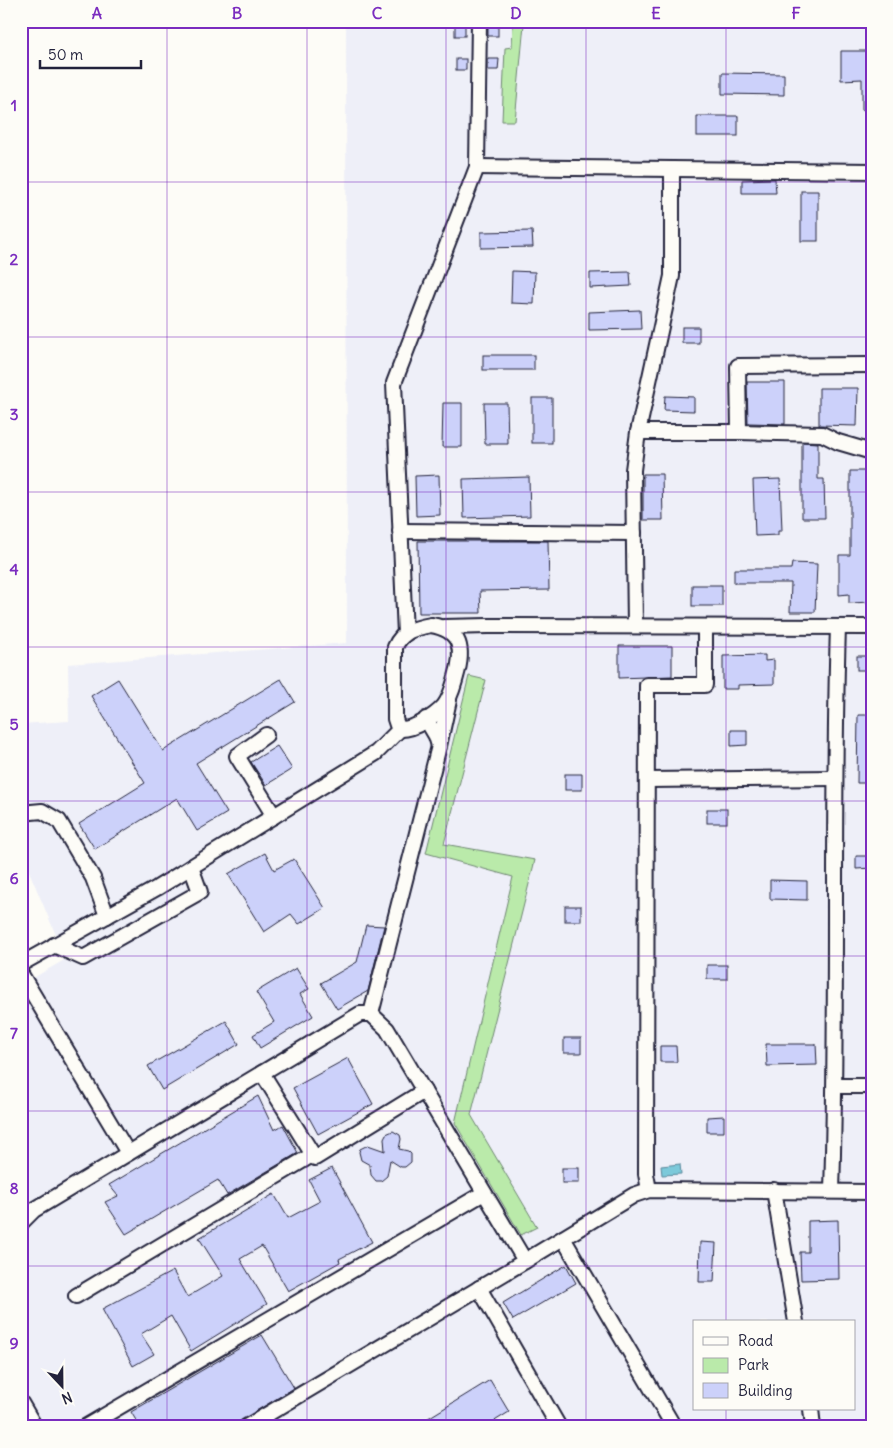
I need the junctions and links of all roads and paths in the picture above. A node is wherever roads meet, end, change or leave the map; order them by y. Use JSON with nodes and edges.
{"nodes":[{"id":1,"x":479,"y":21,"type":"edge"},
{"id":2,"x":477,"y":167,"type":"junction"},
{"id":3,"x":672,"y":169,"type":"junction"},
{"id":4,"x":872,"y":171,"type":"edge"},
{"id":5,"x":872,"y":365,"type":"edge"},
{"id":6,"x":638,"y":432,"type":"junction"},
{"id":7,"x":739,"y":432,"type":"junction"},
{"id":8,"x":872,"y":452,"type":"edge"},
{"id":9,"x":400,"y":530,"type":"junction"},
{"id":10,"x":634,"y":533,"type":"junction"},
{"id":11,"x":488,"y":626,"type":"junction"},
{"id":12,"x":635,"y":626,"type":"junction"},
{"id":13,"x":444,"y":627,"type":"junction"},
{"id":14,"x":705,"y":627,"type":"junction"},
{"id":15,"x":838,"y":627,"type":"junction"},
{"id":16,"x":872,"y":627,"type":"edge"},
{"id":17,"x":404,"y":634,"type":"junction"},
{"id":18,"x":460,"y":662,"type":"junction"},
{"id":19,"x":450,"y":696,"type":"junction"},
{"id":20,"x":426,"y":719,"type":"junction"},
{"id":21,"x":400,"y":729,"type":"junction"},
{"id":22,"x":266,"y":735,"type":"dead end"},
{"id":23,"x":439,"y":746,"type":"junction"},
{"id":24,"x":835,"y":778,"type":"junction"},
{"id":25,"x":647,"y":780,"type":"junction"},
{"id":26,"x":21,"y":813,"type":"edge"},
{"id":27,"x":274,"y":816,"type":"junction"},
{"id":28,"x":191,"y":867,"type":"junction"},
{"id":29,"x":107,"y":916,"type":"junction"},
{"id":30,"x":54,"y":945,"type":"junction"},
{"id":31,"x":21,"y":964,"type":"edge"},
{"id":32,"x":21,"y":974,"type":"edge"},
{"id":33,"x":371,"y":1014,"type":"junction"},
{"id":34,"x":262,"y":1073,"type":"junction"},
{"id":35,"x":835,"y":1086,"type":"junction"},
{"id":36,"x":872,"y":1086,"type":"edge"},
{"id":37,"x":424,"y":1091,"type":"junction"},
{"id":38,"x":128,"y":1153,"type":"junction"},
{"id":39,"x":312,"y":1155,"type":"junction"},
{"id":40,"x":649,"y":1190,"type":"junction"},
{"id":41,"x":774,"y":1190,"type":"junction"},
{"id":42,"x":832,"y":1192,"type":"junction"},
{"id":43,"x":872,"y":1192,"type":"edge"},
{"id":44,"x":484,"y":1193,"type":"junction"},
{"id":45,"x":21,"y":1223,"type":"edge"},
{"id":46,"x":563,"y":1238,"type":"junction"},
{"id":47,"x":525,"y":1261,"type":"junction"},
{"id":48,"x":479,"y":1288,"type":"junction"},
{"id":49,"x":76,"y":1296,"type":"dead end"},
{"id":50,"x":796,"y":1320,"type":"edge"},
{"id":51,"x":21,"y":1403,"type":"edge"},
{"id":52,"x":812,"y":1410,"type":"edge"},
{"id":53,"x":36,"y":1427,"type":"edge"},
{"id":54,"x":85,"y":1427,"type":"edge"},
{"id":55,"x":246,"y":1427,"type":"edge"},
{"id":56,"x":559,"y":1427,"type":"edge"},
{"id":57,"x":674,"y":1427,"type":"edge"},
{"id":58,"x":813,"y":1427,"type":"edge"}],
"edges":[{"from":1,"to":2,"type":"street"},
{"from":2,"to":3,"type":"street"},
{"from":2,"to":9,"type":"street"},
{"from":3,"to":4,"type":"street"},
{"from":3,"to":6,"type":"street"},
{"from":5,"to":7,"type":"street"},
{"from":6,"to":7,"type":"street"},
{"from":6,"to":10,"type":"street"},
{"from":7,"to":8,"type":"street"},
{"from":9,"to":10,"type":"street"},
{"from":9,"to":17,"type":"street"},
{"from":10,"to":12,"type":"street"},
{"from":11,"to":12,"type":"street"},
{"from":11,"to":13,"type":"street"},
{"from":11,"to":18,"type":"street"},
{"from":12,"to":14,"type":"street"},
{"from":13,"to":17,"type":"street"},
{"from":13,"to":18,"type":"street"},
{"from":14,"to":15,"type":"street"},
{"from":14,"to":25,"type":"street"},
{"from":15,"to":16,"type":"street"},
{"from":15,"to":24,"type":"street"},
{"from":17,"to":21,"type":"street"},
{"from":18,"to":19,"type":"street"},
{"from":19,"to":20,"type":"street"},
{"from":19,"to":23,"type":"street"},
{"from":20,"to":21,"type":"street"},
{"from":20,"to":23,"type":"street"},
{"from":21,"to":27,"type":"street"},
{"from":22,"to":27,"type":"street"},
{"from":23,"to":33,"type":"street"},
{"from":24,"to":25,"type":"street"},
{"from":24,"to":35,"type":"street"},
{"from":25,"to":40,"type":"street"},
{"from":26,"to":29,"type":"street"},
{"from":27,"to":28,"type":"street"},
{"from":28,"to":29,"type":"street"},
{"from":28,"to":30,"type":"street"},
{"from":29,"to":30,"type":"street"},
{"from":30,"to":31,"type":"street"},
{"from":32,"to":38,"type":"street"},
{"from":33,"to":34,"type":"street"},
{"from":33,"to":37,"type":"street"},
{"from":34,"to":38,"type":"street"},
{"from":34,"to":39,"type":"street"},
{"from":35,"to":36,"type":"street"},
{"from":35,"to":42,"type":"street"},
{"from":37,"to":39,"type":"street"},
{"from":37,"to":44,"type":"street"},
{"from":38,"to":45,"type":"street"},
{"from":39,"to":49,"type":"street"},
{"from":40,"to":41,"type":"street"},
{"from":40,"to":46,"type":"street"},
{"from":41,"to":42,"type":"street"},
{"from":41,"to":50,"type":"street"},
{"from":42,"to":43,"type":"street"},
{"from":44,"to":47,"type":"street"},
{"from":44,"to":54,"type":"street"},
{"from":46,"to":47,"type":"street"},
{"from":46,"to":57,"type":"street"},
{"from":47,"to":48,"type":"street"},
{"from":48,"to":55,"type":"street"},
{"from":48,"to":56,"type":"street"},
{"from":51,"to":53,"type":"street"},
{"from":52,"to":58,"type":"street"}]}
